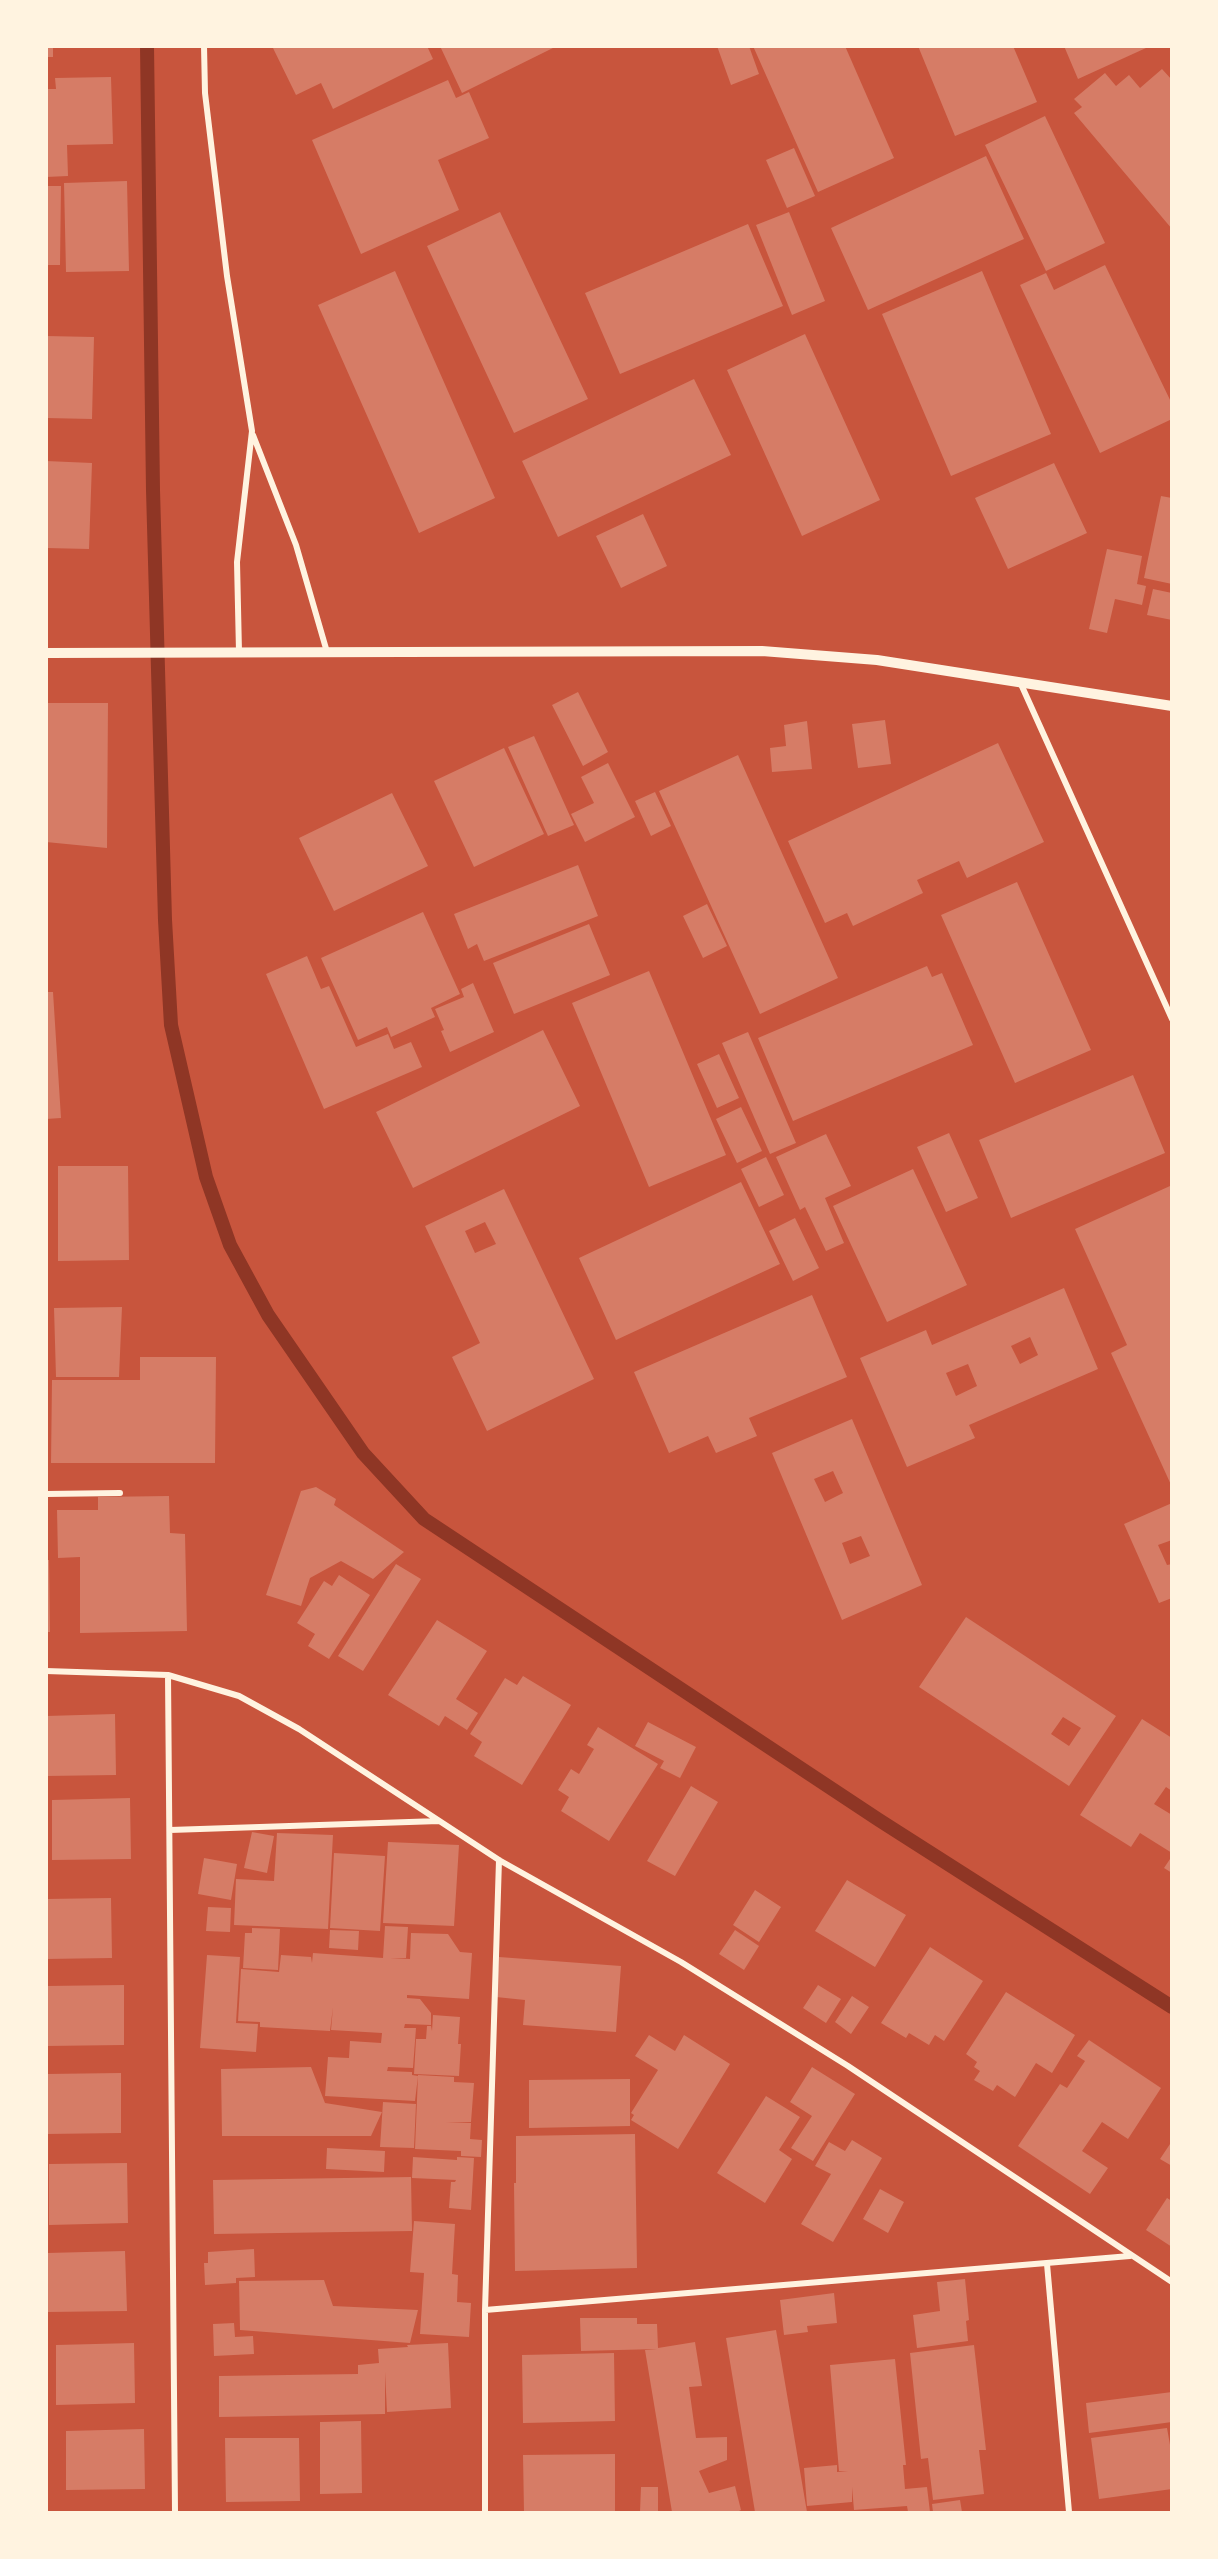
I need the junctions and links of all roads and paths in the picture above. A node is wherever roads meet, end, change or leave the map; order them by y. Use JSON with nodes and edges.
{"nodes":[{"id":1,"x":204,"y":46,"type":"edge"},
{"id":2,"x":252,"y":431,"type":"junction"},
{"id":3,"x":239,"y":652,"type":"junction"},
{"id":4,"x":327,"y":652,"type":"junction"},
{"id":5,"x":46,"y":653,"type":"edge"},
{"id":6,"x":1020,"y":681,"type":"junction"},
{"id":7,"x":1172,"y":706,"type":"edge"},
{"id":8,"x":1172,"y":1019,"type":"edge"},
{"id":9,"x":120,"y":1493,"type":"dead end"},
{"id":10,"x":46,"y":1494,"type":"edge"},
{"id":11,"x":46,"y":1671,"type":"edge"},
{"id":12,"x":168,"y":1675,"type":"junction"},
{"id":13,"x":439,"y":1821,"type":"junction"},
{"id":14,"x":170,"y":1830,"type":"junction"},
{"id":15,"x":499,"y":1860,"type":"junction"},
{"id":16,"x":1131,"y":2256,"type":"junction"},
{"id":17,"x":1047,"y":2264,"type":"junction"},
{"id":18,"x":1172,"y":2282,"type":"edge"},
{"id":19,"x":485,"y":2310,"type":"junction"},
{"id":20,"x":174,"y":2512,"type":"edge"},
{"id":21,"x":485,"y":2512,"type":"edge"},
{"id":22,"x":1069,"y":2512,"type":"edge"}],
"edges":[{"from":1,"to":2,"type":"street"},
{"from":2,"to":3,"type":"street"},
{"from":2,"to":4,"type":"street"},
{"from":3,"to":4,"type":"street"},
{"from":3,"to":5,"type":"street"},
{"from":4,"to":6,"type":"street"},
{"from":6,"to":7,"type":"street"},
{"from":6,"to":8,"type":"street"},
{"from":9,"to":10,"type":"street"},
{"from":11,"to":12,"type":"street"},
{"from":12,"to":13,"type":"street"},
{"from":12,"to":14,"type":"street"},
{"from":13,"to":14,"type":"street"},
{"from":13,"to":15,"type":"street"},
{"from":14,"to":20,"type":"street"},
{"from":15,"to":16,"type":"street"},
{"from":15,"to":19,"type":"street"},
{"from":16,"to":17,"type":"street"},
{"from":16,"to":18,"type":"street"},
{"from":17,"to":19,"type":"street"},
{"from":17,"to":22,"type":"street"},
{"from":19,"to":21,"type":"street"}]}
